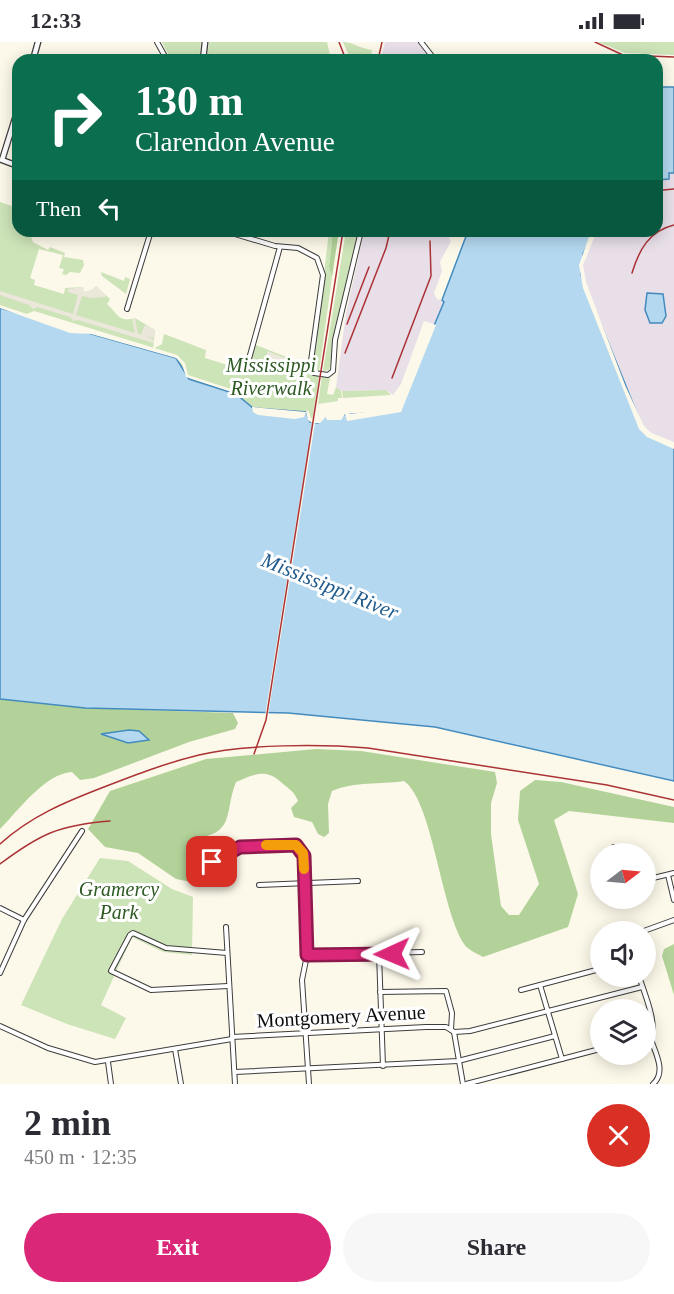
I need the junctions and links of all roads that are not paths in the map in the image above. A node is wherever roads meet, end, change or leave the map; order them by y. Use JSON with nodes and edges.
{"nodes":[{"id":1,"x":421,"y":42,"type":"edge"},
{"id":2,"x":430,"y":54,"type":"edge"},
{"id":3,"x":12,"y":127,"type":"edge"},
{"id":4,"x":1,"y":160,"type":"edge"},
{"id":5,"x":149,"y":237,"type":"edge"},
{"id":6,"x":246,"y":237,"type":"edge"},
{"id":7,"x":360,"y":237,"type":"edge"},
{"id":8,"x":280,"y":247,"type":"junction"},
{"id":9,"x":127,"y":309,"type":"dead end"},
{"id":10,"x":247,"y":366,"type":"dead end"},
{"id":11,"x":82,"y":831,"type":"dead end"},
{"id":12,"x":207,"y":864,"type":"dead end"},
{"id":13,"x":674,"y":873,"type":"edge"},
{"id":14,"x":668,"y":875,"type":"junction"},
{"id":15,"x":656,"y":878,"type":"edge"},
{"id":16,"x":358,"y":881,"type":"dead end"},
{"id":17,"x":303,"y":883,"type":"junction"},
{"id":18,"x":259,"y":885,"type":"dead end"},
{"id":19,"x":674,"y":900,"type":"edge"},
{"id":20,"x":0,"y":908,"type":"edge"},
{"id":21,"x":24,"y":920,"type":"junction"},
{"id":22,"x":674,"y":921,"type":"edge"},
{"id":23,"x":656,"y":926,"type":"edge"},
{"id":24,"x":226,"y":927,"type":"dead end"},
{"id":25,"x":422,"y":952,"type":"dead end"},
{"id":26,"x":227,"y":953,"type":"junction"},
{"id":27,"x":379,"y":954,"type":"junction"},
{"id":28,"x":307,"y":955,"type":"junction"},
{"id":29,"x":590,"y":972,"type":"edge"},
{"id":30,"x":0,"y":973,"type":"edge"},
{"id":31,"x":540,"y":985,"type":"junction"},
{"id":32,"x":228,"y":986,"type":"junction"},
{"id":33,"x":642,"y":987,"type":"joint"},
{"id":34,"x":520,"y":990,"type":"dead end"},
{"id":35,"x":380,"y":992,"type":"junction"},
{"id":36,"x":646,"y":999,"type":"edge"},
{"id":37,"x":546,"y":1010,"type":"junction"},
{"id":38,"x":0,"y":1026,"type":"edge"},
{"id":39,"x":381,"y":1029,"type":"junction"},
{"id":40,"x":453,"y":1031,"type":"junction"},
{"id":41,"x":306,"y":1032,"type":"junction"},
{"id":42,"x":555,"y":1036,"type":"junction"},
{"id":43,"x":232,"y":1038,"type":"junction"},
{"id":44,"x":175,"y":1049,"type":"junction"},
{"id":45,"x":590,"y":1052,"type":"edge"},
{"id":46,"x":562,"y":1059,"type":"junction"},
{"id":47,"x":656,"y":1059,"type":"edge"},
{"id":48,"x":108,"y":1062,"type":"junction"},
{"id":49,"x":458,"y":1062,"type":"junction"},
{"id":50,"x":383,"y":1066,"type":"junction"},
{"id":51,"x":308,"y":1069,"type":"junction"},
{"id":52,"x":235,"y":1072,"type":"junction"},
{"id":53,"x":111,"y":1084,"type":"edge"},
{"id":54,"x":181,"y":1084,"type":"edge"},
{"id":55,"x":236,"y":1084,"type":"edge"},
{"id":56,"x":309,"y":1084,"type":"edge"},
{"id":57,"x":464,"y":1084,"type":"edge"},
{"id":58,"x":653,"y":1084,"type":"edge"}],
"edges":[{"from":1,"to":2,"type":"street"},
{"from":3,"to":4,"type":"street"},
{"from":5,"to":9,"type":"street"},
{"from":6,"to":8,"type":"street"},
{"from":7,"to":8,"type":"street"},
{"from":8,"to":10,"type":"street"},
{"from":11,"to":21,"type":"street"},
{"from":12,"to":17,"type":"street"},
{"from":13,"to":14,"type":"street"},
{"from":14,"to":15,"type":"street"},
{"from":14,"to":19,"type":"street"},
{"from":16,"to":17,"type":"street"},
{"from":17,"to":18,"type":"street"},
{"from":17,"to":28,"type":"street"},
{"from":20,"to":21,"type":"street"},
{"from":21,"to":30,"type":"street"},
{"from":22,"to":23,"type":"street"},
{"from":24,"to":26,"type":"street"},
{"from":25,"to":27,"type":"street"},
{"from":26,"to":32,"type":"street"},
{"from":26,"to":32,"type":"street"},
{"from":27,"to":28,"type":"street"},
{"from":27,"to":35,"type":"street"},
{"from":28,"to":41,"type":"street"},
{"from":29,"to":31,"type":"street"},
{"from":31,"to":34,"type":"street"},
{"from":31,"to":37,"type":"street"},
{"from":32,"to":43,"type":"street"},
{"from":33,"to":36,"type":"street"},
{"from":33,"to":37,"type":"street","name":"Montgomery Avenue"},
{"from":35,"to":39,"type":"street"},
{"from":35,"to":40,"type":"street"},
{"from":37,"to":40,"type":"street","name":"Montgomery Avenue"},
{"from":37,"to":42,"type":"street"},
{"from":38,"to":48,"type":"street","name":"Montgomery Avenue"},
{"from":39,"to":40,"type":"street","name":"Montgomery Avenue"},
{"from":39,"to":41,"type":"street","name":"Montgomery Avenue"},
{"from":39,"to":50,"type":"street"},
{"from":40,"to":49,"type":"street"},
{"from":41,"to":43,"type":"street","name":"Montgomery Avenue"},
{"from":41,"to":51,"type":"street"},
{"from":42,"to":46,"type":"street"},
{"from":42,"to":49,"type":"street"},
{"from":43,"to":44,"type":"street","name":"Montgomery Avenue"},
{"from":43,"to":52,"type":"street"},
{"from":44,"to":48,"type":"street","name":"Montgomery Avenue"},
{"from":44,"to":54,"type":"street"},
{"from":45,"to":46,"type":"street"},
{"from":46,"to":57,"type":"street"},
{"from":47,"to":58,"type":"street"},
{"from":48,"to":53,"type":"street"},
{"from":49,"to":50,"type":"street"},
{"from":49,"to":57,"type":"street"},
{"from":50,"to":51,"type":"street"},
{"from":51,"to":52,"type":"street"},
{"from":51,"to":56,"type":"street"},
{"from":52,"to":55,"type":"street"}]}
